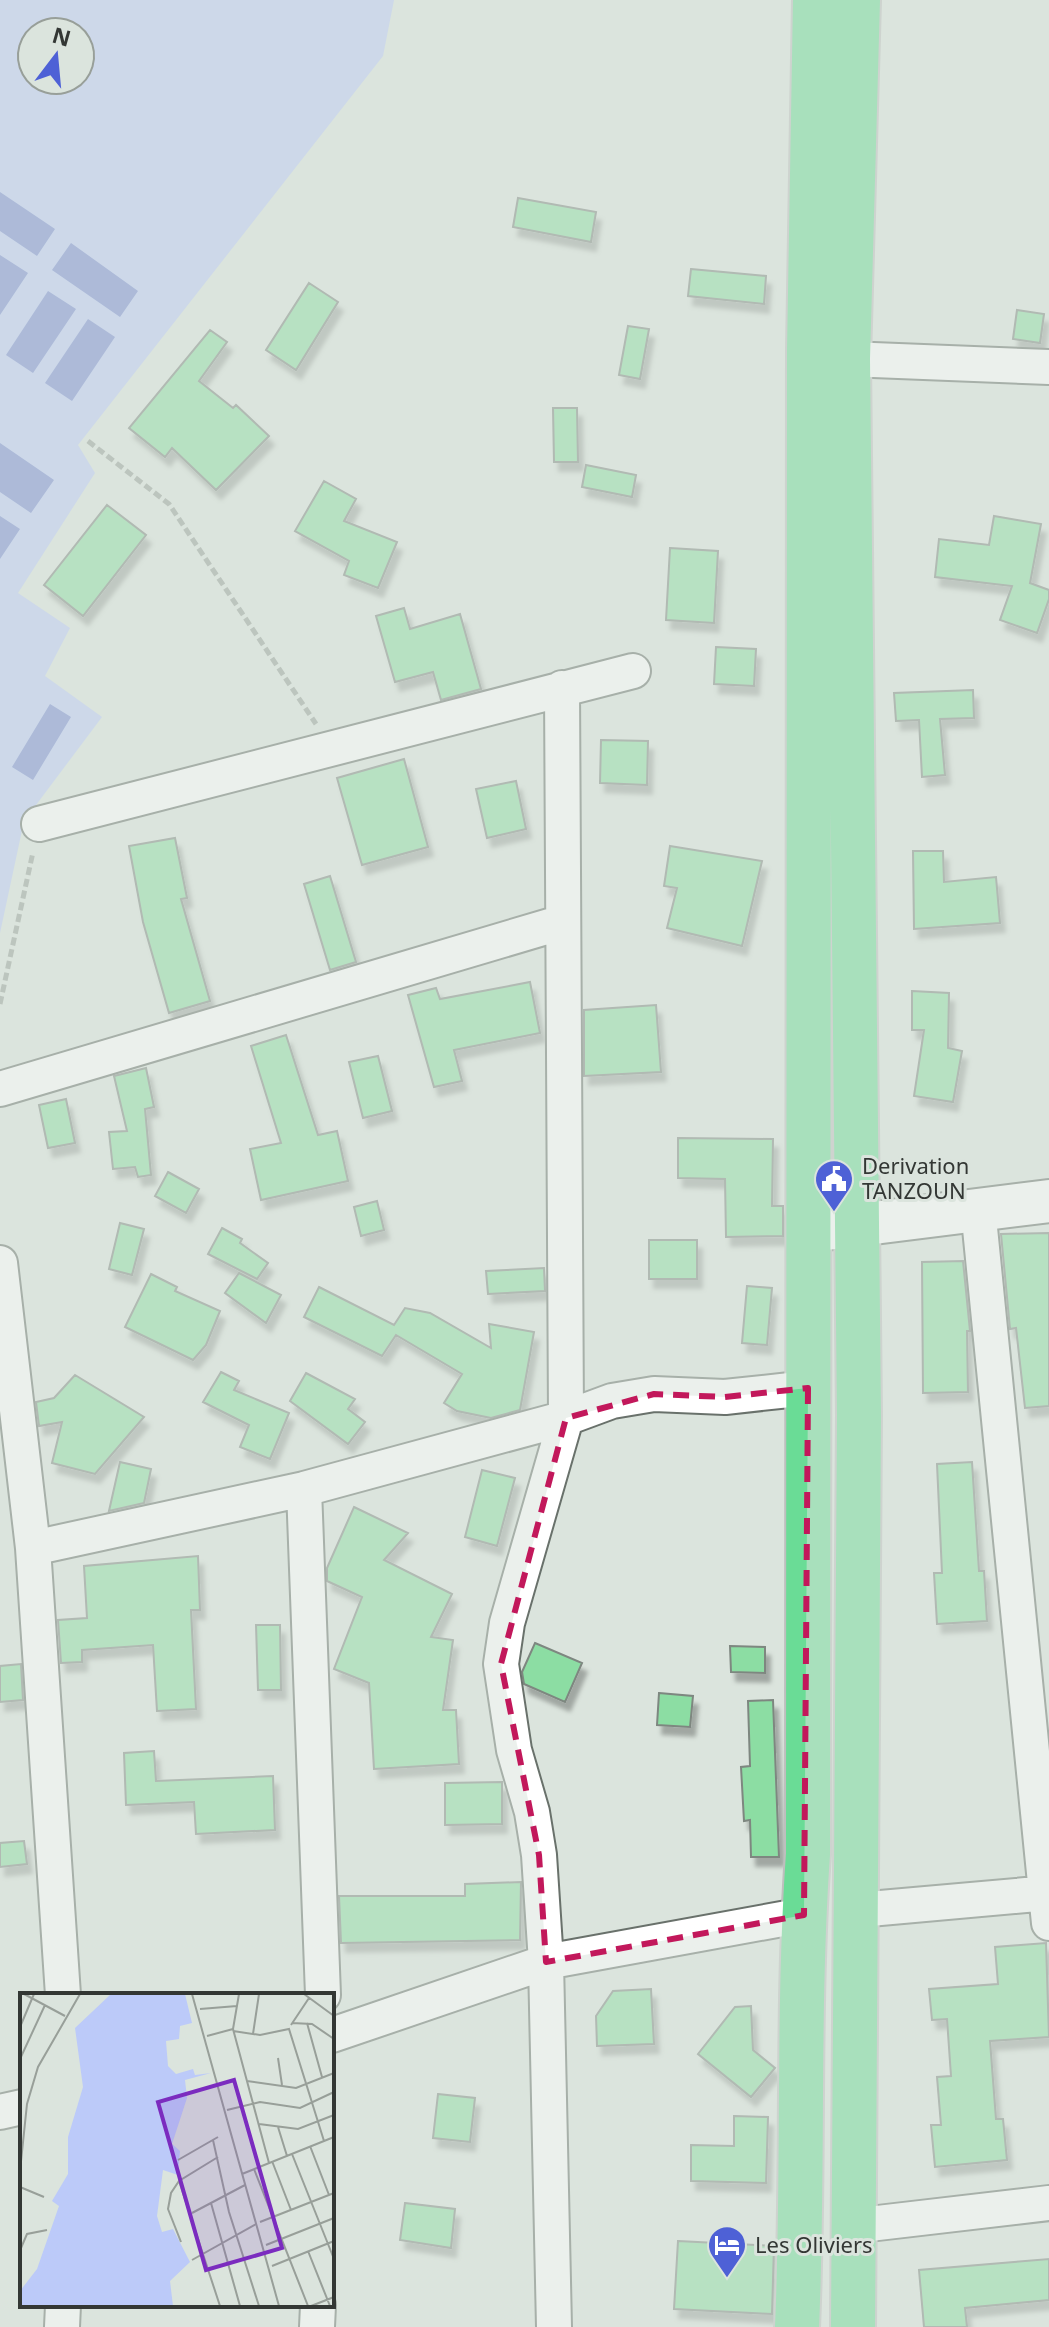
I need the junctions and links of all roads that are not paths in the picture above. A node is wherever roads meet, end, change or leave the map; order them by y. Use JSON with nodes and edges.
{"nodes":[{"id":1,"x":815,"y":0,"type":"edge"},
{"id":2,"x":858,"y":0,"type":"edge"},
{"id":3,"x":848,"y":359,"type":"junction"},
{"id":4,"x":1049,"y":367,"type":"edge"},
{"id":5,"x":633,"y":671,"type":"dead end"},
{"id":6,"x":562,"y":688,"type":"junction"},
{"id":7,"x":39,"y":824,"type":"road end"},
{"id":8,"x":563,"y":922,"type":"junction"},
{"id":9,"x":0,"y":1089,"type":"edge"},
{"id":10,"x":1049,"y":1201,"type":"edge"},
{"id":11,"x":978,"y":1208,"type":"junction"},
{"id":12,"x":858,"y":1224,"type":"junction"},
{"id":13,"x":810,"y":1231,"type":"junction"},
{"id":14,"x":0,"y":1263,"type":"edge"},
{"id":15,"x":808,"y":1388,"type":"junction"},
{"id":16,"x":566,"y":1418,"type":"junction"},
{"id":17,"x":304,"y":1489,"type":"junction"},
{"id":18,"x":33,"y":1548,"type":"junction"},
{"id":19,"x":1048,"y":1903,"type":"edge"},
{"id":20,"x":858,"y":1910,"type":"junction"},
{"id":21,"x":804,"y":1915,"type":"junction"},
{"id":22,"x":546,"y":1962,"type":"junction"},
{"id":23,"x":63,"y":1993,"type":"edge"},
{"id":24,"x":323,"y":1993,"type":"edge"},
{"id":25,"x":334,"y":2034,"type":"edge"},
{"id":26,"x":20,"y":2107,"type":"edge"},
{"id":27,"x":0,"y":2112,"type":"edge"},
{"id":28,"x":1049,"y":2203,"type":"edge"},
{"id":29,"x":852,"y":2226,"type":"junction"},
{"id":30,"x":63,"y":2307,"type":"edge"},
{"id":31,"x":318,"y":2307,"type":"edge"},
{"id":32,"x":62,"y":2327,"type":"edge"},
{"id":33,"x":317,"y":2327,"type":"edge"},
{"id":34,"x":554,"y":2327,"type":"edge"},
{"id":35,"x":797,"y":2327,"type":"edge"},
{"id":36,"x":853,"y":2327,"type":"edge"}],
"edges":[{"from":1,"to":13,"type":"highway"},
{"from":2,"to":3,"type":"highway"},
{"from":3,"to":4,"type":"street"},
{"from":3,"to":12,"type":"highway"},
{"from":5,"to":6,"type":"street"},
{"from":6,"to":7,"type":"street"},
{"from":6,"to":8,"type":"street"},
{"from":8,"to":9,"type":"street"},
{"from":8,"to":16,"type":"street"},
{"from":10,"to":11,"type":"street"},
{"from":11,"to":12,"type":"street"},
{"from":11,"to":19,"type":"street"},
{"from":12,"to":13,"type":"street"},
{"from":12,"to":20,"type":"highway"},
{"from":13,"to":15,"type":"highway"},
{"from":14,"to":18,"type":"street"},
{"from":15,"to":16,"type":"street"},
{"from":15,"to":21,"type":"highway"},
{"from":16,"to":17,"type":"street"},
{"from":16,"to":22,"type":"street"},
{"from":17,"to":18,"type":"street"},
{"from":17,"to":24,"type":"street"},
{"from":18,"to":23,"type":"street"},
{"from":19,"to":20,"type":"street"},
{"from":20,"to":29,"type":"highway"},
{"from":21,"to":22,"type":"street"},
{"from":21,"to":35,"type":"highway"},
{"from":22,"to":25,"type":"street"},
{"from":22,"to":34,"type":"street"},
{"from":26,"to":27,"type":"street"},
{"from":28,"to":29,"type":"street"},
{"from":29,"to":36,"type":"highway"},
{"from":30,"to":32,"type":"street"},
{"from":31,"to":33,"type":"street"}]}
